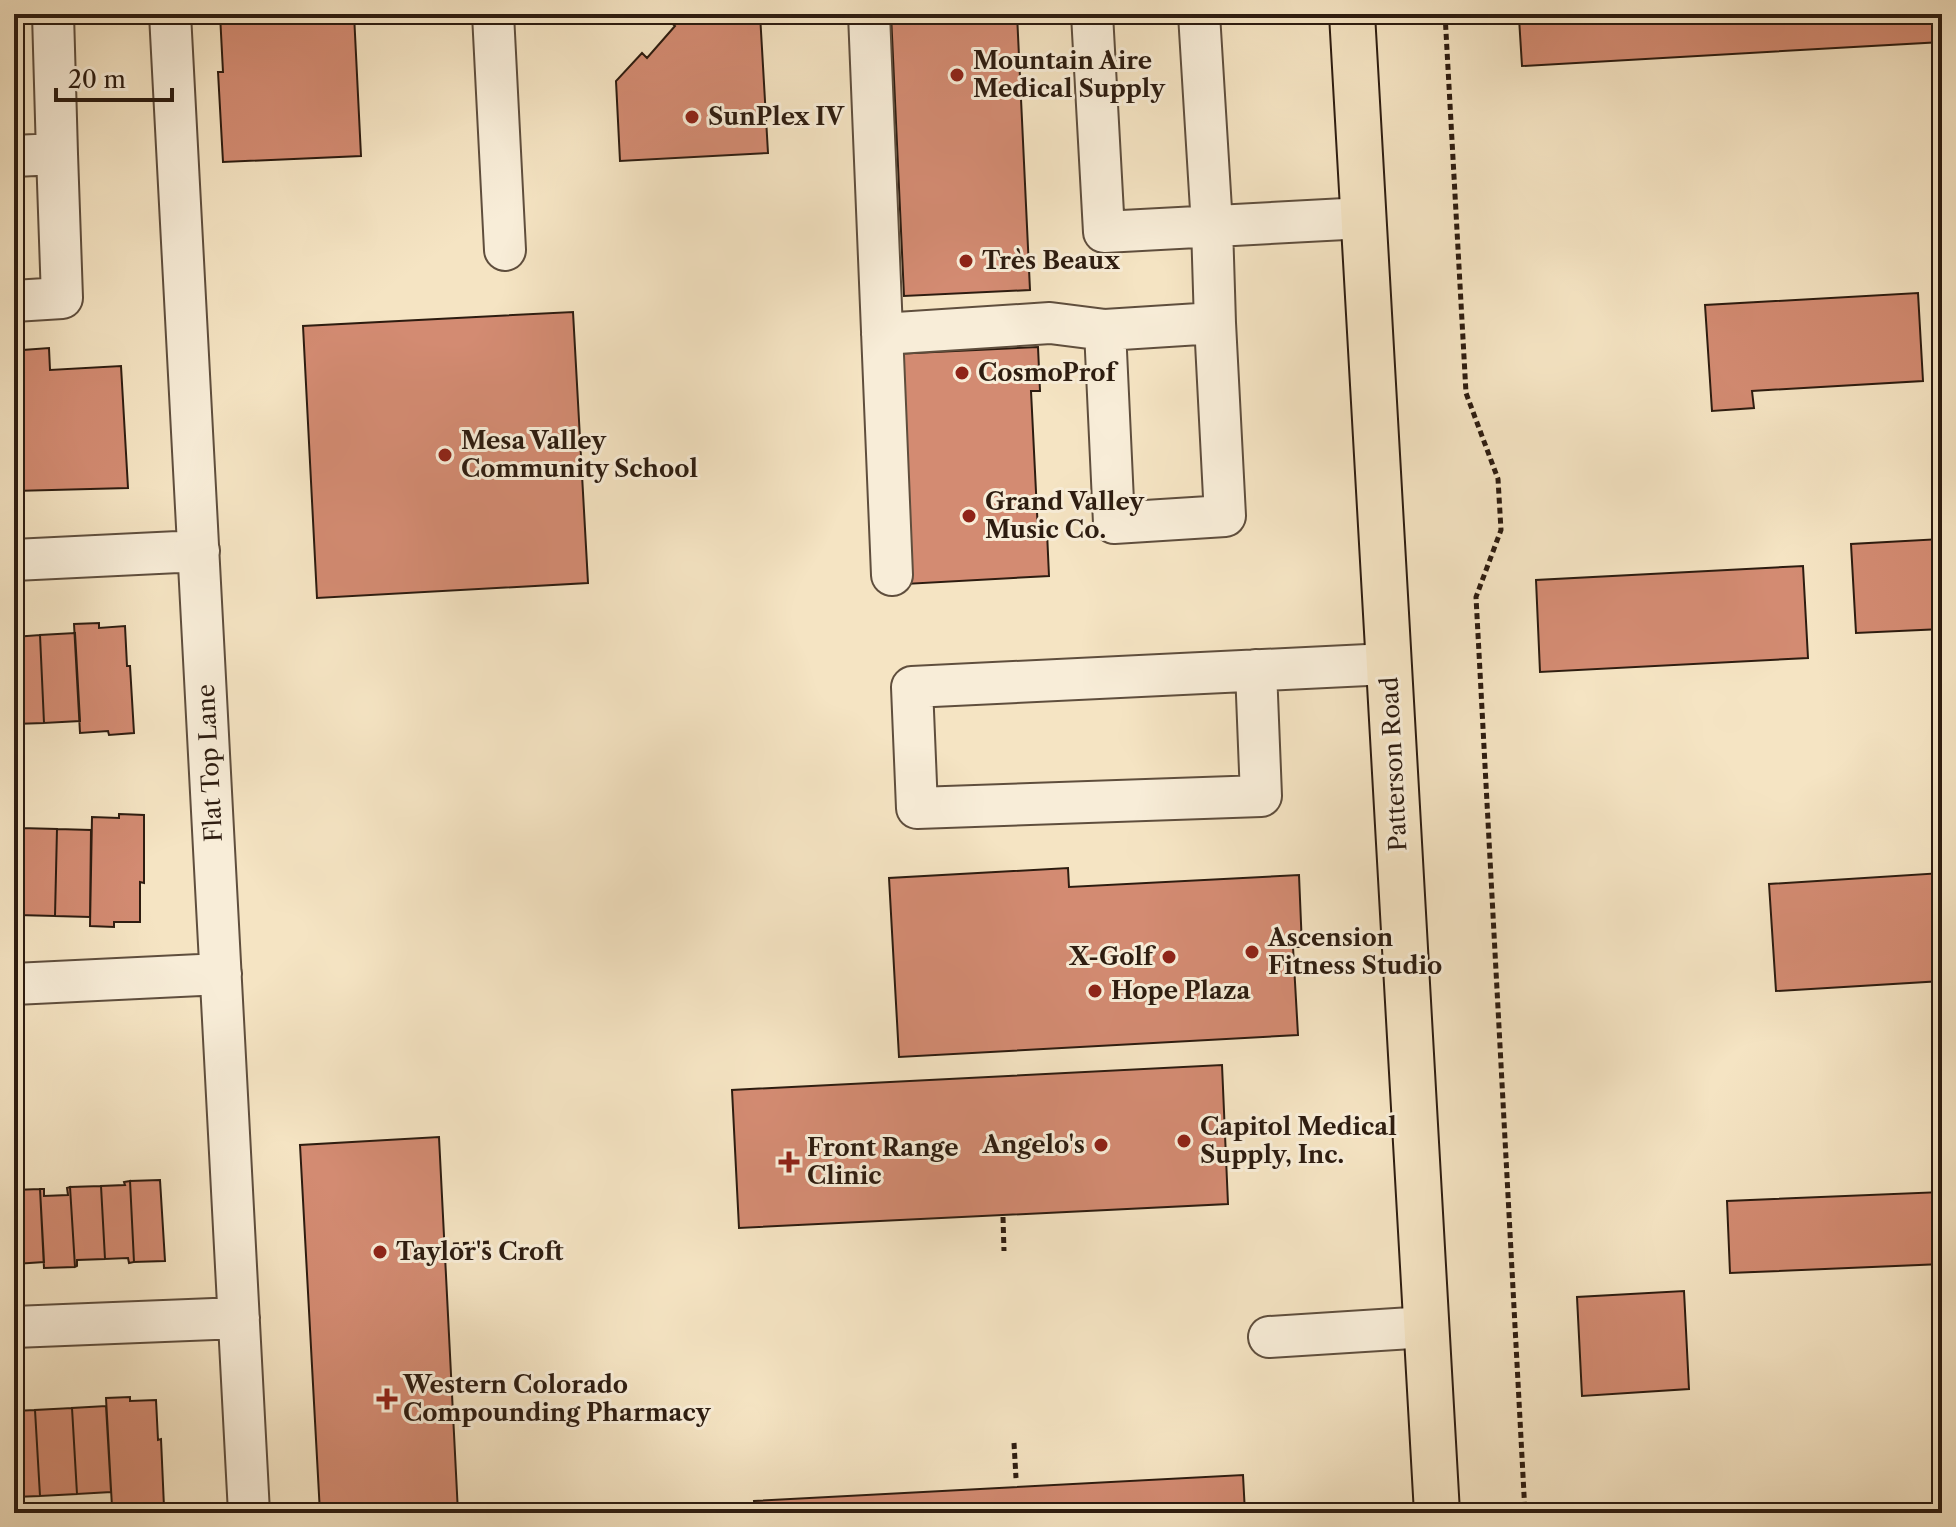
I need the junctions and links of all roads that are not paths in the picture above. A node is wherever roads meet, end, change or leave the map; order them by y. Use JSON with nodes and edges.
{"nodes":[{"id":1,"x":53,"y":14,"type":"edge"},
{"id":2,"x":170,"y":14,"type":"edge"},
{"id":3,"x":493,"y":14,"type":"edge"},
{"id":4,"x":869,"y":14,"type":"edge"},
{"id":5,"x":1092,"y":14,"type":"edge"},
{"id":6,"x":1199,"y":14,"type":"edge"},
{"id":7,"x":1352,"y":14,"type":"edge"},
{"id":8,"x":57,"y":154,"type":"junction"},
{"id":9,"x":14,"y":156,"type":"edge"},
{"id":10,"x":1364,"y":218,"type":"junction"},
{"id":11,"x":1212,"y":226,"type":"junction"},
{"id":12,"x":505,"y":250,"type":"dead end"},
{"id":13,"x":14,"y":301,"type":"edge"},
{"id":14,"x":1215,"y":323,"type":"junction"},
{"id":15,"x":1105,"y":330,"type":"junction"},
{"id":16,"x":882,"y":334,"type":"junction"},
{"id":17,"x":199,"y":551,"type":"junction"},
{"id":18,"x":14,"y":560,"type":"edge"},
{"id":19,"x":892,"y":575,"type":"dead end"},
{"id":20,"x":1388,"y":664,"type":"junction"},
{"id":21,"x":1256,"y":670,"type":"junction"},
{"id":22,"x":221,"y":974,"type":"junction"},
{"id":23,"x":14,"y":984,"type":"edge"},
{"id":24,"x":239,"y":1318,"type":"junction"},
{"id":25,"x":14,"y":1327,"type":"edge"},
{"id":26,"x":1427,"y":1327,"type":"junction"},
{"id":27,"x":1269,"y":1337,"type":"dead end"},
{"id":28,"x":249,"y":1513,"type":"edge"},
{"id":29,"x":1437,"y":1513,"type":"edge"}],
"edges":[{"from":1,"to":8,"type":"street"},
{"from":2,"to":17,"type":"street","name":"Flat Top Lane"},
{"from":3,"to":12,"type":"street"},
{"from":4,"to":16,"type":"street"},
{"from":5,"to":11,"type":"street"},
{"from":6,"to":11,"type":"street"},
{"from":7,"to":10,"type":"main road","name":"Patterson Road"},
{"from":8,"to":9,"type":"street"},
{"from":8,"to":13,"type":"street"},
{"from":10,"to":11,"type":"street"},
{"from":10,"to":20,"type":"main road","name":"Patterson Road"},
{"from":11,"to":14,"type":"street"},
{"from":14,"to":15,"type":"street"},
{"from":14,"to":15,"type":"street"},
{"from":15,"to":16,"type":"street"},
{"from":16,"to":19,"type":"street"},
{"from":17,"to":18,"type":"street"},
{"from":17,"to":22,"type":"street","name":"Flat Top Lane"},
{"from":20,"to":21,"type":"street"},
{"from":20,"to":26,"type":"main road","name":"Patterson Road"},
{"from":21,"to":21,"type":"street"},
{"from":22,"to":23,"type":"street"},
{"from":22,"to":24,"type":"street","name":"Flat Top Lane"},
{"from":24,"to":25,"type":"street"},
{"from":24,"to":28,"type":"street","name":"Flat Top Lane"},
{"from":26,"to":27,"type":"street"},
{"from":26,"to":29,"type":"main road","name":"Patterson Road"}]}
